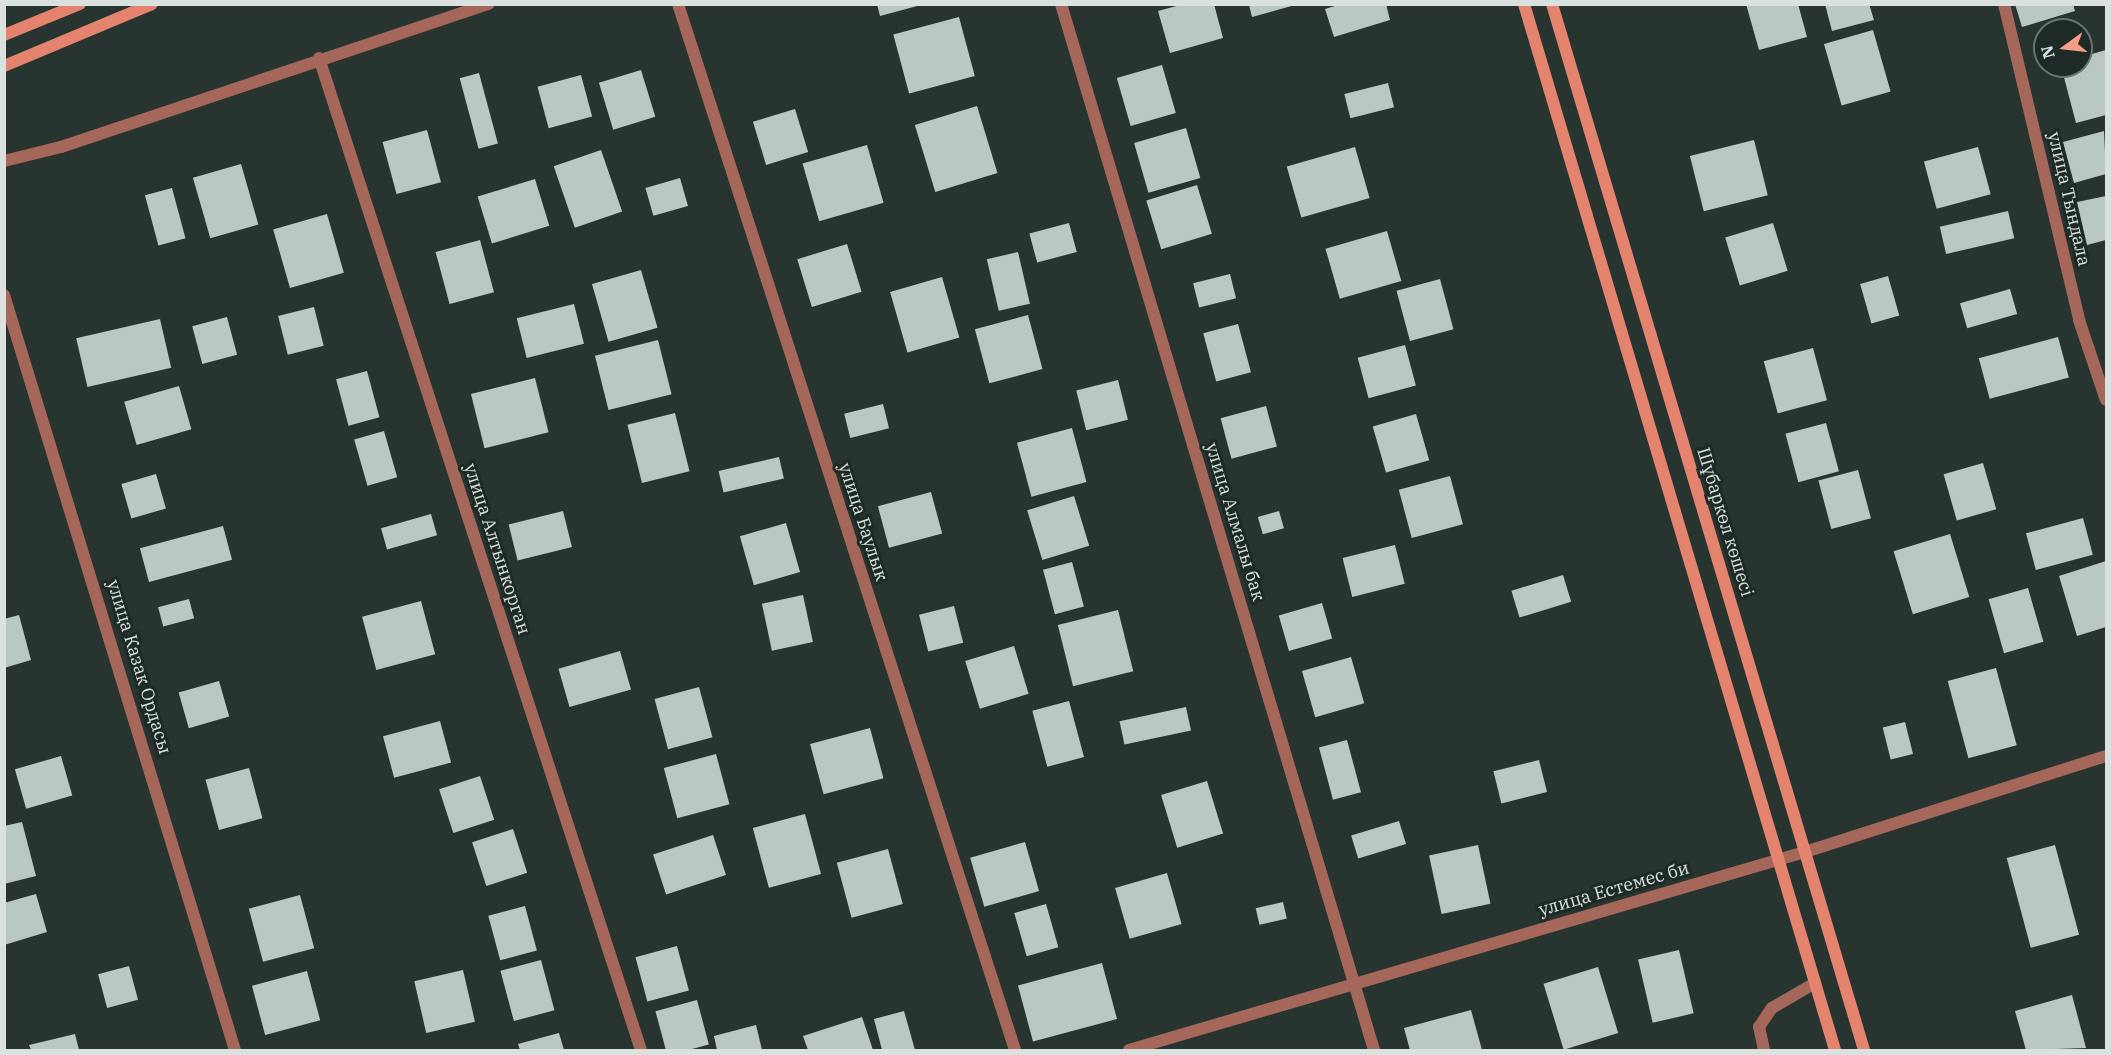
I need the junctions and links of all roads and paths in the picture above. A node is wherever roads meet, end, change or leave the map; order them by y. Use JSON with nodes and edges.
{"nodes":[{"id":1,"x":80,"y":4,"type":"edge"},
{"id":2,"x":152,"y":4,"type":"edge"},
{"id":3,"x":489,"y":4,"type":"edge"},
{"id":4,"x":678,"y":4,"type":"edge"},
{"id":5,"x":1061,"y":4,"type":"edge"},
{"id":6,"x":1524,"y":4,"type":"edge"},
{"id":7,"x":1552,"y":4,"type":"edge"},
{"id":8,"x":2004,"y":4,"type":"edge"},
{"id":9,"x":4,"y":34,"type":"edge"},
{"id":10,"x":319,"y":58,"type":"junction"},
{"id":11,"x":4,"y":66,"type":"edge"},
{"id":12,"x":4,"y":161,"type":"edge"},
{"id":13,"x":4,"y":295,"type":"edge"},
{"id":14,"x":2106,"y":400,"type":"edge"},
{"id":15,"x":2106,"y":756,"type":"edge"},
{"id":16,"x":1804,"y":852,"type":"junction"},
{"id":17,"x":1778,"y":860,"type":"junction"},
{"id":18,"x":1354,"y":983,"type":"junction"},
{"id":19,"x":1815,"y":983,"type":"junction"},
{"id":20,"x":235,"y":1050,"type":"edge"},
{"id":21,"x":641,"y":1050,"type":"edge"},
{"id":22,"x":1015,"y":1050,"type":"edge"},
{"id":23,"x":1130,"y":1050,"type":"edge"},
{"id":24,"x":1374,"y":1050,"type":"edge"},
{"id":25,"x":1764,"y":1050,"type":"edge"},
{"id":26,"x":1835,"y":1050,"type":"edge"},
{"id":27,"x":1864,"y":1050,"type":"edge"}],
"edges":[{"from":1,"to":9,"type":"street"},
{"from":2,"to":11,"type":"street"},
{"from":3,"to":10,"type":"street"},
{"from":4,"to":22,"type":"street","name":"улица Баулык"},
{"from":5,"to":18,"type":"street","name":"улица Алмалы бак"},
{"from":6,"to":17,"type":"street"},
{"from":7,"to":16,"type":"street","name":"Шұбаркөл көшесі"},
{"from":8,"to":14,"type":"street","name":"улица Тындала"},
{"from":10,"to":12,"type":"street"},
{"from":10,"to":21,"type":"street","name":"улица Алтынкорган"},
{"from":13,"to":20,"type":"street","name":"улица Казак Ордасы"},
{"from":15,"to":16,"type":"street","name":"улица Естемес би"},
{"from":16,"to":17,"type":"street","name":"улица Естемес би"},
{"from":16,"to":27,"type":"street","name":"Шұбаркөл көшесі"},
{"from":17,"to":18,"type":"street","name":"улица Естемес би"},
{"from":17,"to":19,"type":"street"},
{"from":18,"to":23,"type":"street","name":"улица Естемес би"},
{"from":18,"to":24,"type":"street","name":"улица Алмалы бак"},
{"from":19,"to":25,"type":"street"},
{"from":19,"to":26,"type":"street"}]}
